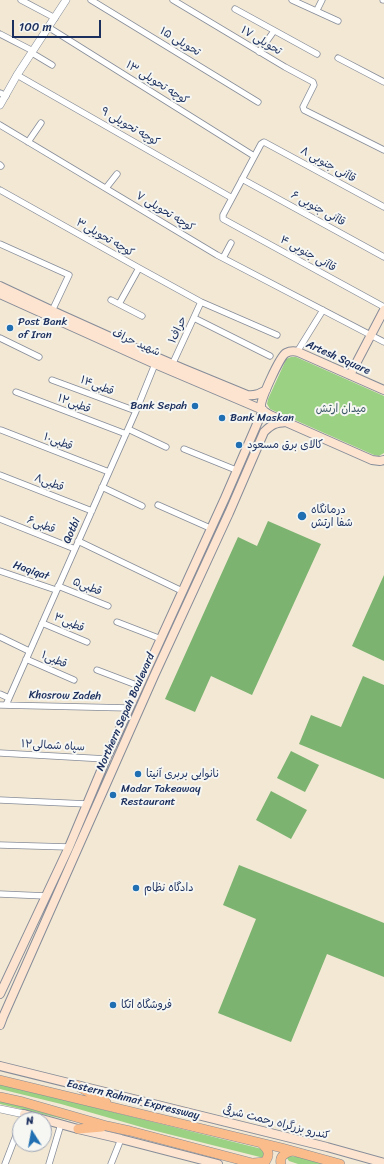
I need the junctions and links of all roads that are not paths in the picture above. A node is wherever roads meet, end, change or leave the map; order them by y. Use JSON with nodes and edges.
{"nodes":[{"id":1,"x":21,"y":0,"type":"edge"},
{"id":2,"x":66,"y":0,"type":"edge"},
{"id":3,"x":91,"y":0,"type":"edge"},
{"id":4,"x":173,"y":0,"type":"edge"},
{"id":5,"x":186,"y":0,"type":"edge"},
{"id":6,"x":292,"y":0,"type":"edge"},
{"id":7,"x":322,"y":0,"type":"edge"},
{"id":8,"x":181,"y":5,"type":"junction"},
{"id":9,"x":318,"y":8,"type":"dead end"},
{"id":10,"x":235,"y":9,"type":"dead end"},
{"id":11,"x":55,"y":18,"type":"junction"},
{"id":12,"x":338,"y":21,"type":"dead end"},
{"id":13,"x":48,"y":27,"type":"junction"},
{"id":14,"x":274,"y":31,"type":"junction"},
{"id":15,"x":0,"y":34,"type":"edge"},
{"id":16,"x":32,"y":52,"type":"junction"},
{"id":17,"x":259,"y":52,"type":"junction"},
{"id":18,"x":317,"y":54,"type":"dead end"},
{"id":19,"x":338,"y":58,"type":"dead end"},
{"id":20,"x":52,"y":65,"type":"dead end"},
{"id":21,"x":17,"y":75,"type":"junction"},
{"id":22,"x":384,"y":82,"type":"edge"},
{"id":23,"x":3,"y":95,"type":"edge"},
{"id":24,"x":258,"y":102,"type":"dead end"},
{"id":25,"x":0,"y":106,"type":"edge"},
{"id":26,"x":41,"y":123,"type":"dead end"},
{"id":27,"x":0,"y":125,"type":"edge"},
{"id":28,"x":28,"y":142,"type":"junction"},
{"id":29,"x":384,"y":150,"type":"edge"},
{"id":30,"x":254,"y":156,"type":"junction"},
{"id":31,"x":117,"y":174,"type":"dead end"},
{"id":32,"x":242,"y":179,"type":"junction"},
{"id":33,"x":106,"y":188,"type":"junction"},
{"id":34,"x":0,"y":190,"type":"edge"},
{"id":35,"x":232,"y":198,"type":"junction"},
{"id":36,"x":384,"y":207,"type":"edge"},
{"id":37,"x":231,"y":243,"type":"dead end"},
{"id":38,"x":0,"y":244,"type":"edge"},
{"id":39,"x":384,"y":257,"type":"edge"},
{"id":40,"x":223,"y":258,"type":"junction"},
{"id":41,"x":139,"y":268,"type":"junction"},
{"id":42,"x":0,"y":286,"type":"edge"},
{"id":43,"x":0,"y":294,"type":"edge"},
{"id":44,"x":111,"y":300,"type":"dead end"},
{"id":45,"x":201,"y":302,"type":"junction"},
{"id":46,"x":120,"y":304,"type":"junction"},
{"id":47,"x":323,"y":310,"type":"junction"},
{"id":48,"x":52,"y":311,"type":"junction"},
{"id":49,"x":383,"y":311,"type":"edge"},
{"id":50,"x":142,"y":316,"type":"dead end"},
{"id":51,"x":194,"y":318,"type":"junction"},
{"id":52,"x":277,"y":335,"type":"dead end"},
{"id":53,"x":371,"y":335,"type":"junction"},
{"id":54,"x":0,"y":338,"type":"edge"},
{"id":55,"x":384,"y":342,"type":"edge"},
{"id":56,"x":297,"y":352,"type":"junction"},
{"id":57,"x":270,"y":356,"type":"dead end"},
{"id":58,"x":39,"y":357,"type":"dead end"},
{"id":59,"x":155,"y":364,"type":"junction"},
{"id":60,"x":172,"y":365,"type":"junction"},
{"id":61,"x":350,"y":376,"type":"junction"},
{"id":62,"x":52,"y":380,"type":"dead end"},
{"id":63,"x":223,"y":389,"type":"junction"},
{"id":64,"x":266,"y":390,"type":"junction"},
{"id":65,"x":384,"y":390,"type":"edge"},
{"id":66,"x":16,"y":392,"type":"dead end"},
{"id":67,"x":263,"y":410,"type":"junction"},
{"id":68,"x":136,"y":411,"type":"junction"},
{"id":69,"x":286,"y":422,"type":"junction"},
{"id":70,"x":255,"y":428,"type":"junction"},
{"id":71,"x":1,"y":430,"type":"dead end"},
{"id":72,"x":127,"y":432,"type":"junction"},
{"id":73,"x":264,"y":432,"type":"junction"},
{"id":74,"x":166,"y":448,"type":"dead end"},
{"id":75,"x":184,"y":449,"type":"dead end"},
{"id":76,"x":384,"y":460,"type":"edge"},
{"id":77,"x":236,"y":470,"type":"junction"},
{"id":78,"x":109,"y":472,"type":"junction"},
{"id":79,"x":0,"y":475,"type":"edge"},
{"id":80,"x":102,"y":487,"type":"junction"},
{"id":81,"x":142,"y":506,"type":"dead end"},
{"id":82,"x":158,"y":506,"type":"dead end"},
{"id":83,"x":92,"y":511,"type":"junction"},
{"id":84,"x":0,"y":519,"type":"edge"},
{"id":85,"x":210,"y":528,"type":"junction"},
{"id":86,"x":78,"y":541,"type":"junction"},
{"id":87,"x":75,"y":548,"type":"junction"},
{"id":88,"x":194,"y":566,"type":"junction"},
{"id":89,"x":202,"y":569,"type":"junction"},
{"id":90,"x":0,"y":571,"type":"edge"},
{"id":91,"x":57,"y":588,"type":"junction"},
{"id":92,"x":182,"y":591,"type":"junction"},
{"id":93,"x":108,"y":606,"type":"dead end"},
{"id":94,"x":117,"y":622,"type":"dead end"},
{"id":95,"x":42,"y":623,"type":"junction"},
{"id":96,"x":0,"y":637,"type":"edge"},
{"id":97,"x":161,"y":639,"type":"junction"},
{"id":98,"x":87,"y":642,"type":"dead end"},
{"id":99,"x":30,"y":651,"type":"junction"},
{"id":100,"x":26,"y":660,"type":"junction"},
{"id":101,"x":97,"y":670,"type":"dead end"},
{"id":102,"x":74,"y":680,"type":"dead end"},
{"id":103,"x":139,"y":686,"type":"junction"},
{"id":104,"x":0,"y":694,"type":"edge"},
{"id":105,"x":9,"y":698,"type":"junction"},
{"id":106,"x":3,"y":705,"type":"edge"},
{"id":107,"x":129,"y":708,"type":"junction"},
{"id":108,"x":0,"y":753,"type":"edge"},
{"id":109,"x":106,"y":759,"type":"junction"},
{"id":110,"x":95,"y":785,"type":"junction"},
{"id":111,"x":104,"y":789,"type":"junction"},
{"id":112,"x":0,"y":800,"type":"edge"},
{"id":113,"x":87,"y":804,"type":"junction"},
{"id":114,"x":0,"y":845,"type":"edge"},
{"id":115,"x":69,"y":847,"type":"junction"},
{"id":116,"x":0,"y":894,"type":"edge"},
{"id":117,"x":46,"y":896,"type":"junction"},
{"id":118,"x":0,"y":994,"type":"edge"},
{"id":119,"x":0,"y":1025,"type":"edge"},
{"id":120,"x":0,"y":1066,"type":"edge"},
{"id":121,"x":0,"y":1080,"type":"edge"},
{"id":122,"x":76,"y":1085,"type":"junction"},
{"id":123,"x":0,"y":1097,"type":"edge"},
{"id":124,"x":114,"y":1107,"type":"junction"},
{"id":125,"x":0,"y":1109,"type":"edge"},
{"id":126,"x":12,"y":1113,"type":"edge"},
{"id":127,"x":52,"y":1122,"type":"edge"},
{"id":128,"x":60,"y":1124,"type":"junction"},
{"id":129,"x":107,"y":1126,"type":"junction"},
{"id":130,"x":78,"y":1129,"type":"junction"},
{"id":131,"x":121,"y":1139,"type":"junction"},
{"id":132,"x":261,"y":1143,"type":"junction"},
{"id":133,"x":12,"y":1146,"type":"edge"},
{"id":134,"x":292,"y":1151,"type":"junction"},
{"id":135,"x":384,"y":1163,"type":"edge"},
{"id":136,"x":5,"y":1164,"type":"edge"},
{"id":137,"x":48,"y":1164,"type":"edge"},
{"id":138,"x":111,"y":1164,"type":"edge"},
{"id":139,"x":216,"y":1164,"type":"edge"},
{"id":140,"x":254,"y":1164,"type":"edge"},
{"id":141,"x":281,"y":1164,"type":"edge"},
{"id":142,"x":340,"y":1164,"type":"edge"}],
"edges":[{"from":1,"to":11,"type":"street"},
{"from":2,"to":11,"type":"street"},
{"from":3,"to":24,"type":"street","name":"تحویلی ۱۵"},
{"from":4,"to":8,"type":"street","name":"تحویلی ۱۷"},
{"from":5,"to":8,"type":"street"},
{"from":6,"to":12,"type":"street"},
{"from":7,"to":9,"type":"street"},
{"from":8,"to":17,"type":"street","name":"تحویلی ۱۷"},
{"from":10,"to":14,"type":"street"},
{"from":11,"to":13,"type":"street"},
{"from":13,"to":16,"type":"street"},
{"from":13,"to":30,"type":"street","name":"کوچه تحویلی ۱۳"},
{"from":14,"to":17,"type":"street"},
{"from":14,"to":18,"type":"street"},
{"from":15,"to":16,"type":"street"},
{"from":16,"to":20,"type":"street"},
{"from":16,"to":21,"type":"street"},
{"from":17,"to":29,"type":"street","name":"تحویلی ۱۷"},
{"from":19,"to":22,"type":"street"},
{"from":21,"to":23,"type":"street"},
{"from":21,"to":35,"type":"street","name":"کوچه تحویلی ۹"},
{"from":23,"to":25,"type":"street"},
{"from":26,"to":28,"type":"street"},
{"from":27,"to":28,"type":"street","name":"کوچه تحویلی ۷"},
{"from":28,"to":33,"type":"street","name":"کوچه تحویلی ۷"},
{"from":30,"to":32,"type":"street"},
{"from":30,"to":36,"type":"street","name":"قاآنی جنوبی ۸"},
{"from":31,"to":33,"type":"street"},
{"from":32,"to":35,"type":"street"},
{"from":32,"to":39,"type":"street","name":"قاآنی جنوبی ۶"},
{"from":33,"to":40,"type":"street","name":"کوچه تحویلی ۷"},
{"from":34,"to":41,"type":"street","name":"کوچه تحویلی۳"},
{"from":35,"to":49,"type":"street","name":"قاآنی جنوبی ۴"},
{"from":37,"to":40,"type":"street"},
{"from":38,"to":48,"type":"street"},
{"from":40,"to":47,"type":"street","name":"کوچه تحویلی ۷"},
{"from":41,"to":45,"type":"street","name":"کوچه تحویلی۳"},
{"from":41,"to":46,"type":"street"},
{"from":42,"to":48,"type":"main road"},
{"from":43,"to":59,"type":"main road","name":"شهید حراف"},
{"from":44,"to":46,"type":"street"},
{"from":45,"to":51,"type":"street","name":"حراف۱"},
{"from":45,"to":52,"type":"street","name":"کوچه تحویلی۳"},
{"from":46,"to":50,"type":"street"},
{"from":47,"to":53,"type":"street","name":"کوچه تحویلی ۷"},
{"from":47,"to":56,"type":"street"},
{"from":48,"to":60,"type":"main road"},
{"from":49,"to":53,"type":"main road"},
{"from":51,"to":57,"type":"street"},
{"from":51,"to":60,"type":"street","name":"حراف۱"},
{"from":53,"to":55,"type":"street","name":"کوچه تحویلی ۷"},
{"from":53,"to":61,"type":"main road"},
{"from":54,"to":58,"type":"street"},
{"from":56,"to":61,"type":"main road","name":"Artesh Square"},
{"from":56,"to":64,"type":"main road","name":"Artesh Square"},
{"from":59,"to":63,"type":"main road","name":"شهید حراف"},
{"from":59,"to":68,"type":"street","name":"Qotbi"},
{"from":60,"to":63,"type":"main road"},
{"from":61,"to":65,"type":"main road","name":"Artesh Square"},
{"from":62,"to":68,"type":"street","name":"قطبی۱۴"},
{"from":63,"to":64,"type":"main road"},
{"from":63,"to":67,"type":"main road","name":"شهید حراف"},
{"from":64,"to":67,"type":"main road","name":"Artesh Square"},
{"from":66,"to":72,"type":"street","name":"قطبی۱۲"},
{"from":67,"to":69,"type":"main road"},
{"from":67,"to":70,"type":"main road","name":"Northern Sepah Boulevard"},
{"from":68,"to":72,"type":"street","name":"Qotbi"},
{"from":69,"to":73,"type":"main road"},
{"from":69,"to":76,"type":"main road"},
{"from":70,"to":73,"type":"main road"},
{"from":70,"to":77,"type":"main road","name":"Northern Sepah Boulevard"},
{"from":71,"to":78,"type":"street","name":"قطبی۱۰"},
{"from":72,"to":74,"type":"street","name":"قطبی۱۲"},
{"from":72,"to":78,"type":"street","name":"Qotbi"},
{"from":73,"to":89,"type":"main road","name":"Northern Sepah Boulevard"},
{"from":75,"to":77,"type":"street"},
{"from":77,"to":85,"type":"main road","name":"Northern Sepah Boulevard"},
{"from":78,"to":80,"type":"street","name":"Qotbi"},
{"from":79,"to":83,"type":"street","name":"قطبی۸"},
{"from":80,"to":81,"type":"street"},
{"from":80,"to":83,"type":"street","name":"Qotbi"},
{"from":82,"to":85,"type":"street"},
{"from":83,"to":86,"type":"street","name":"Qotbi"},
{"from":84,"to":87,"type":"street","name":"قطبی۶"},
{"from":85,"to":88,"type":"main road","name":"Northern Sepah Boulevard"},
{"from":86,"to":87,"type":"street","name":"Qotbi"},
{"from":86,"to":92,"type":"street"},
{"from":87,"to":91,"type":"street","name":"Qotbi"},
{"from":88,"to":89,"type":"main road"},
{"from":88,"to":92,"type":"main road","name":"Northern Sepah Boulevard"},
{"from":89,"to":111,"type":"main road","name":"Northern Sepah Boulevard"},
{"from":90,"to":91,"type":"street","name":"Haqiqat"},
{"from":91,"to":93,"type":"street","name":"قطبی۵"},
{"from":91,"to":95,"type":"street","name":"Qotbi"},
{"from":92,"to":97,"type":"main road","name":"Northern Sepah Boulevard"},
{"from":94,"to":97,"type":"street"},
{"from":95,"to":98,"type":"street","name":"قطبی۳"},
{"from":95,"to":99,"type":"street","name":"Qotbi"},
{"from":96,"to":99,"type":"street"},
{"from":97,"to":103,"type":"main road","name":"Northern Sepah Boulevard"},
{"from":99,"to":100,"type":"street","name":"Qotbi"},
{"from":100,"to":102,"type":"street","name":"قطبی۱"},
{"from":100,"to":105,"type":"street","name":"Qotbi"},
{"from":101,"to":103,"type":"street"},
{"from":103,"to":107,"type":"main road","name":"Northern Sepah Boulevard"},
{"from":104,"to":105,"type":"street"},
{"from":105,"to":106,"type":"street","name":"Qotbi"},
{"from":106,"to":107,"type":"street","name":"Khosrow Zadeh"},
{"from":107,"to":109,"type":"main road","name":"Northern Sepah Boulevard"},
{"from":108,"to":109,"type":"street","name":"سپاه شمالی۱۲"},
{"from":109,"to":110,"type":"main road","name":"Northern Sepah Boulevard"},
{"from":110,"to":111,"type":"main road"},
{"from":110,"to":113,"type":"main road","name":"Northern Sepah Boulevard"},
{"from":111,"to":119,"type":"main road","name":"Northern Sepah Boulevard"},
{"from":112,"to":113,"type":"street"},
{"from":113,"to":115,"type":"main road","name":"Northern Sepah Boulevard"},
{"from":114,"to":115,"type":"street"},
{"from":115,"to":117,"type":"main road","name":"Northern Sepah Boulevard"},
{"from":116,"to":117,"type":"street"},
{"from":117,"to":118,"type":"main road","name":"Northern Sepah Boulevard"},
{"from":120,"to":122,"type":"main road","name":"کندرو بزرگراه رحمت شرقی"},
{"from":121,"to":124,"type":"highway","name":"Eastern Rahmat Expressway"},
{"from":122,"to":124,"type":"highway"},
{"from":122,"to":135,"type":"main road","name":"کندرو بزرگراه رحمت شرقی"},
{"from":123,"to":129,"type":"highway"},
{"from":124,"to":132,"type":"highway","name":"Eastern Rahmat Expressway"},
{"from":125,"to":126,"type":"street"},
{"from":127,"to":128,"type":"main road"},
{"from":128,"to":130,"type":"main road"},
{"from":128,"to":137,"type":"street"},
{"from":129,"to":130,"type":"highway"},
{"from":129,"to":140,"type":"highway"},
{"from":130,"to":131,"type":"main road"},
{"from":131,"to":138,"type":"street"},
{"from":131,"to":139,"type":"main road"},
{"from":132,"to":134,"type":"highway","name":"Eastern Rahmat Expressway"},
{"from":132,"to":140,"type":"highway"},
{"from":133,"to":136,"type":"street"},
{"from":134,"to":141,"type":"highway"},
{"from":134,"to":142,"type":"highway"}]}
